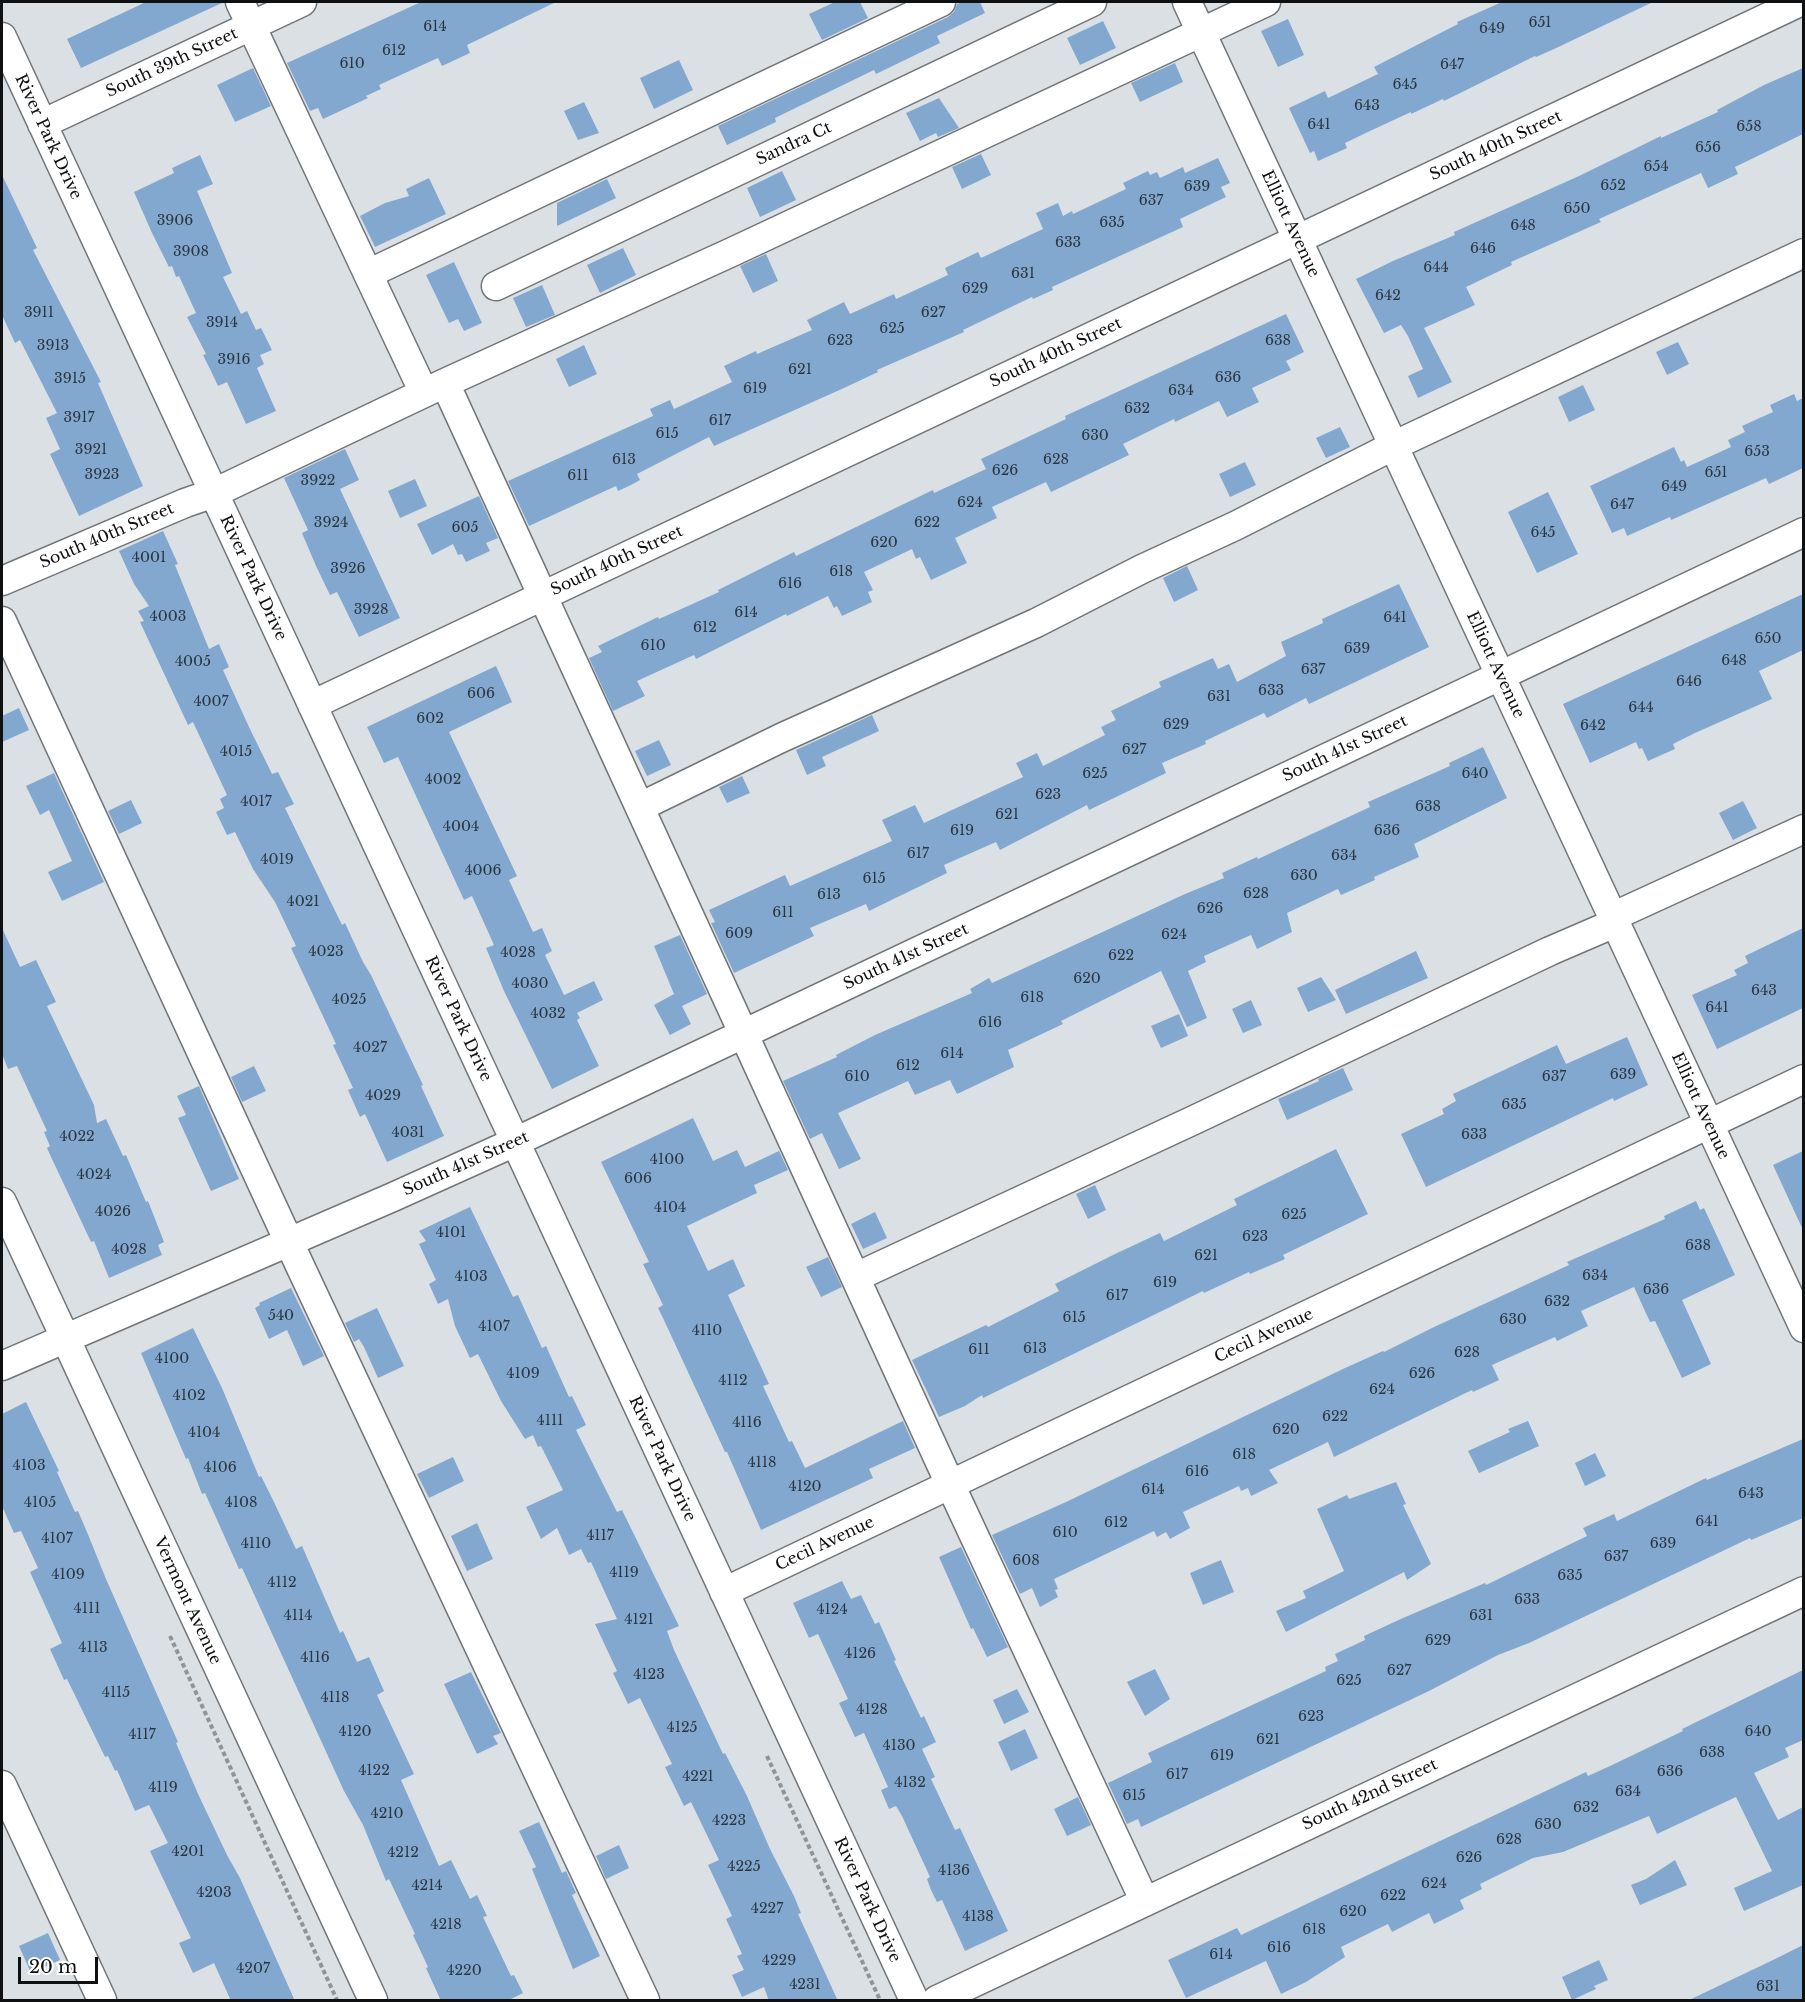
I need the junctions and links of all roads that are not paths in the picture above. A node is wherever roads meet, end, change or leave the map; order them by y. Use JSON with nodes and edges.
{"nodes":[{"id":1,"x":302,"y":2,"type":"edge"},
{"id":2,"x":941,"y":2,"type":"edge"},
{"id":3,"x":1092,"y":2,"type":"edge"},
{"id":4,"x":1187,"y":2,"type":"edge"},
{"id":5,"x":1266,"y":2,"type":"edge"},
{"id":6,"x":1800,"y":2,"type":"edge"},
{"id":7,"x":245,"y":13,"type":"edge"},
{"id":8,"x":1201,"y":32,"type":"junction"},
{"id":9,"x":2,"y":37,"type":"edge"},
{"id":10,"x":42,"y":124,"type":"junction"},
{"id":11,"x":1297,"y":240,"type":"junction"},
{"id":12,"x":1803,"y":253,"type":"edge"},
{"id":13,"x":368,"y":274,"type":"junction"},
{"id":14,"x":496,"y":286,"type":"dead end"},
{"id":15,"x":434,"y":388,"type":"junction"},
{"id":16,"x":1393,"y":446,"type":"junction"},
{"id":17,"x":214,"y":493,"type":"junction"},
{"id":18,"x":1803,"y":532,"type":"edge"},
{"id":19,"x":2,"y":581,"type":"edge"},
{"id":20,"x":544,"y":596,"type":"junction"},
{"id":21,"x":2,"y":621,"type":"edge"},
{"id":22,"x":1500,"y":676,"type":"junction"},
{"id":23,"x":312,"y":705,"type":"junction"},
{"id":24,"x":640,"y":807,"type":"junction"},
{"id":25,"x":1803,"y":829,"type":"edge"},
{"id":26,"x":1614,"y":920,"type":"junction"},
{"id":27,"x":744,"y":1033,"type":"junction"},
{"id":28,"x":1803,"y":1079,"type":"edge"},
{"id":29,"x":1709,"y":1124,"type":"junction"},
{"id":30,"x":515,"y":1142,"type":"junction"},
{"id":31,"x":2,"y":1202,"type":"edge"},
{"id":32,"x":290,"y":1242,"type":"junction"},
{"id":33,"x":856,"y":1277,"type":"junction"},
{"id":34,"x":1803,"y":1328,"type":"edge"},
{"id":35,"x":65,"y":1339,"type":"junction"},
{"id":36,"x":2,"y":1366,"type":"edge"},
{"id":37,"x":950,"y":1484,"type":"junction"},
{"id":38,"x":1803,"y":1590,"type":"edge"},
{"id":39,"x":724,"y":1592,"type":"junction"},
{"id":40,"x":2,"y":1785,"type":"edge"},
{"id":41,"x":1145,"y":1902,"type":"junction"},
{"id":42,"x":102,"y":2001,"type":"edge"},
{"id":43,"x":373,"y":2001,"type":"edge"},
{"id":44,"x":645,"y":2001,"type":"edge"},
{"id":45,"x":914,"y":2001,"type":"edge"},
{"id":46,"x":938,"y":2001,"type":"edge"}],
"edges":[{"from":1,"to":7,"type":"street","name":"South 39th Street"},
{"from":2,"to":13,"type":"street"},
{"from":3,"to":14,"type":"street","name":"Sandra Ct"},
{"from":4,"to":8,"type":"street","name":"Elliott Avenue"},
{"from":5,"to":8,"type":"street","name":"South 40th Street"},
{"from":6,"to":11,"type":"street","name":"South 40th Street"},
{"from":7,"to":10,"type":"street","name":"South 39th Street"},
{"from":7,"to":13,"type":"street"},
{"from":8,"to":11,"type":"street","name":"Elliott Avenue"},
{"from":8,"to":15,"type":"street","name":"South 40th Street"},
{"from":9,"to":10,"type":"street","name":"River Park Drive"},
{"from":10,"to":17,"type":"street","name":"River Park Drive"},
{"from":11,"to":16,"type":"street","name":"Elliott Avenue"},
{"from":11,"to":20,"type":"street","name":"South 40th Street"},
{"from":12,"to":16,"type":"street"},
{"from":13,"to":15,"type":"street"},
{"from":15,"to":17,"type":"street","name":"South 40th Street"},
{"from":15,"to":20,"type":"street"},
{"from":16,"to":22,"type":"street","name":"Elliott Avenue"},
{"from":16,"to":24,"type":"street"},
{"from":17,"to":19,"type":"street","name":"South 40th Street"},
{"from":17,"to":23,"type":"street","name":"River Park Drive"},
{"from":18,"to":22,"type":"street","name":"South 41st Street"},
{"from":20,"to":23,"type":"street","name":"South 40th Street"},
{"from":20,"to":24,"type":"street"},
{"from":21,"to":32,"type":"street"},
{"from":22,"to":26,"type":"street","name":"Elliott Avenue"},
{"from":22,"to":27,"type":"street","name":"South 41st Street"},
{"from":23,"to":30,"type":"street","name":"River Park Drive"},
{"from":24,"to":27,"type":"street"},
{"from":25,"to":26,"type":"street"},
{"from":26,"to":29,"type":"street","name":"Elliott Avenue"},
{"from":26,"to":33,"type":"street"},
{"from":27,"to":30,"type":"street","name":"South 41st Street"},
{"from":27,"to":33,"type":"street"},
{"from":28,"to":29,"type":"street","name":"Cecil Avenue"},
{"from":29,"to":34,"type":"street","name":"Elliott Avenue"},
{"from":29,"to":37,"type":"street","name":"Cecil Avenue"},
{"from":30,"to":32,"type":"street","name":"South 41st Street"},
{"from":30,"to":39,"type":"street","name":"River Park Drive"},
{"from":31,"to":35,"type":"street","name":"Vermont Avenue"},
{"from":32,"to":35,"type":"street","name":"South 41st Street"},
{"from":32,"to":44,"type":"street"},
{"from":33,"to":37,"type":"street"},
{"from":35,"to":36,"type":"street","name":"South 41st Street"},
{"from":35,"to":43,"type":"street","name":"Vermont Avenue"},
{"from":37,"to":39,"type":"street","name":"Cecil Avenue"},
{"from":37,"to":41,"type":"street"},
{"from":38,"to":41,"type":"street","name":"South 42nd Street"},
{"from":39,"to":45,"type":"street","name":"River Park Drive"},
{"from":40,"to":42,"type":"street"},
{"from":41,"to":46,"type":"street","name":"South 42nd Street"}]}
